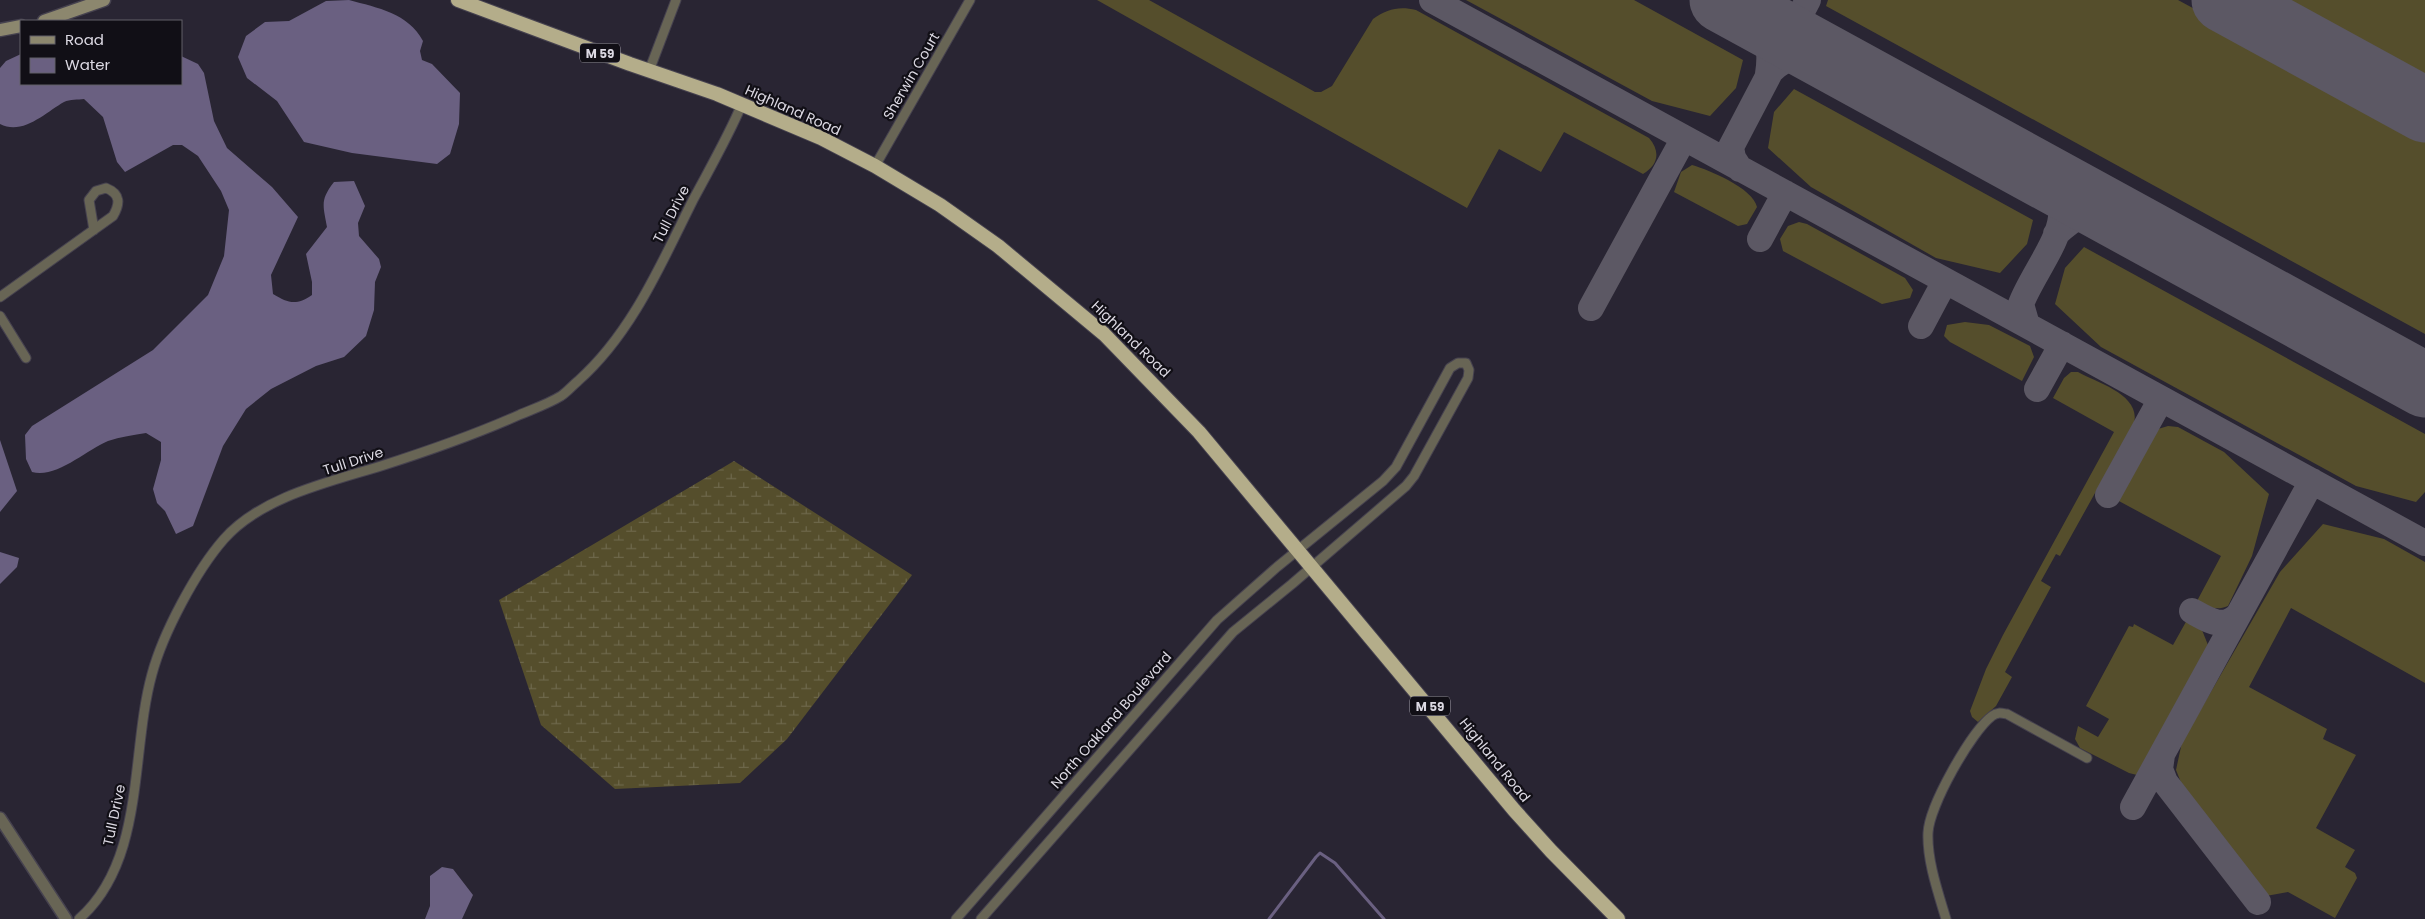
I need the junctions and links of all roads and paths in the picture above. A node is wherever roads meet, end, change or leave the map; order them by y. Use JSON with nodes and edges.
{"nodes":[{"id":1,"x":104,"y":0,"type":"edge"},
{"id":2,"x":458,"y":0,"type":"edge"},
{"id":3,"x":676,"y":0,"type":"edge"},
{"id":4,"x":970,"y":0,"type":"edge"},
{"id":5,"x":47,"y":20,"type":"edge"},
{"id":6,"x":20,"y":26,"type":"edge"},
{"id":7,"x":0,"y":30,"type":"edge"},
{"id":8,"x":649,"y":71,"type":"junction"},
{"id":9,"x":742,"y":104,"type":"junction"},
{"id":10,"x":875,"y":166,"type":"junction"},
{"id":11,"x":94,"y":230,"type":"junction"},
{"id":12,"x":0,"y":297,"type":"edge"},
{"id":13,"x":0,"y":316,"type":"edge"},
{"id":14,"x":26,"y":358,"type":"dead end"},
{"id":15,"x":1297,"y":550,"type":"junction"},
{"id":16,"x":1312,"y":566,"type":"junction"},
{"id":17,"x":2087,"y":758,"type":"dead end"},
{"id":18,"x":0,"y":818,"type":"edge"},
{"id":19,"x":62,"y":918,"type":"edge"},
{"id":20,"x":79,"y":919,"type":"edge"},
{"id":21,"x":956,"y":919,"type":"edge"},
{"id":22,"x":981,"y":919,"type":"edge"},
{"id":23,"x":1618,"y":919,"type":"edge"},
{"id":24,"x":1946,"y":919,"type":"edge"}],
"edges":[{"from":1,"to":5,"type":"main road"},
{"from":2,"to":8,"type":"highway","name":"Highland Road","number":"M 59"},
{"from":3,"to":8,"type":"street"},
{"from":4,"to":10,"type":"street","name":"Sherwin Court"},
{"from":6,"to":7,"type":"main road"},
{"from":8,"to":9,"type":"highway","name":"Highland Road","number":"M 59"},
{"from":9,"to":10,"type":"highway","name":"Highland Road","number":"M 59"},
{"from":9,"to":20,"type":"street","name":"Tull Drive"},
{"from":10,"to":15,"type":"highway","name":"Highland Road","number":"M 59"},
{"from":11,"to":11,"type":"street"},
{"from":11,"to":12,"type":"street"},
{"from":13,"to":14,"type":"street"},
{"from":15,"to":16,"type":"highway","name":"Highland Road","number":"M 59"},
{"from":15,"to":16,"type":"street","name":"North Oakland Boulevard"},
{"from":15,"to":21,"type":"street","name":"North Oakland Boulevard"},
{"from":16,"to":22,"type":"street"},
{"from":16,"to":23,"type":"highway","name":"Highland Road","number":"M 59"},
{"from":17,"to":24,"type":"street"},
{"from":18,"to":19,"type":"street"}]}
